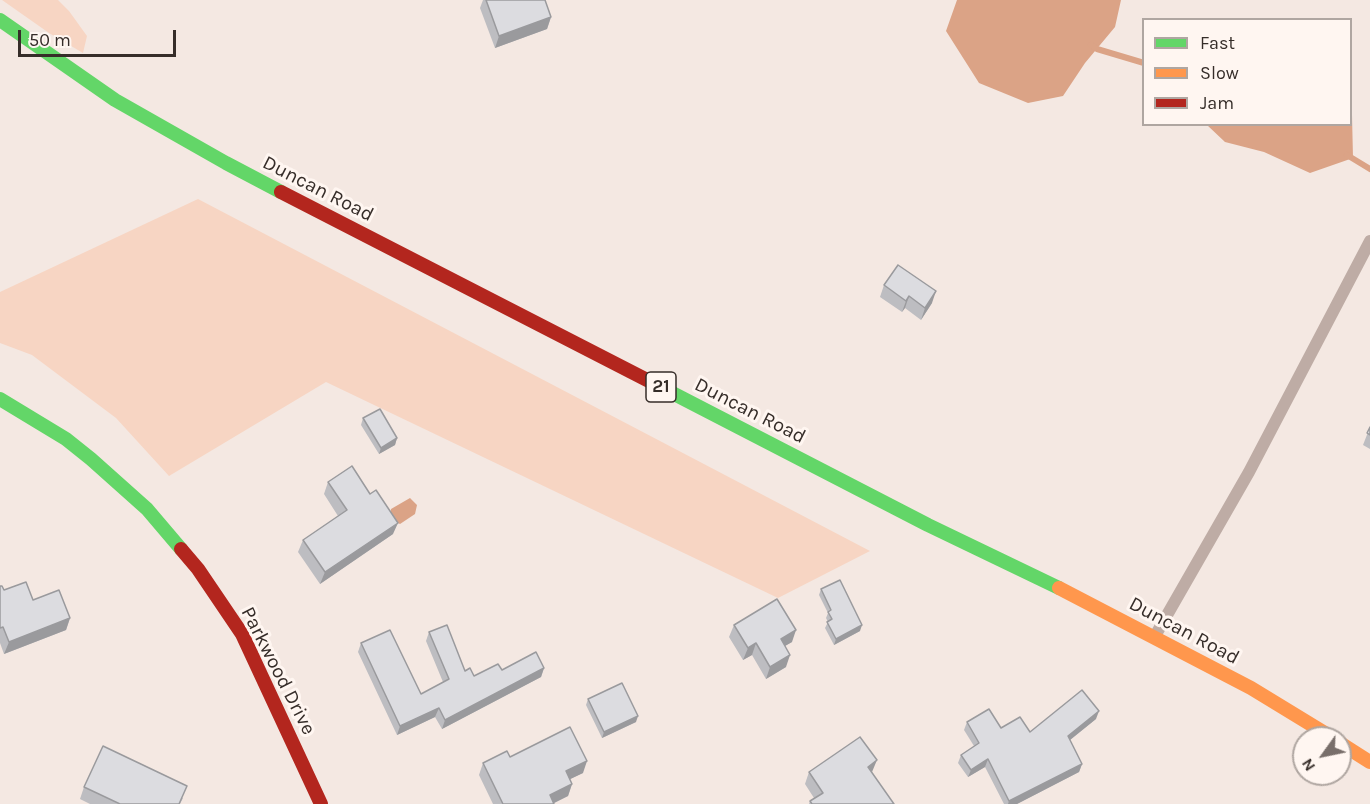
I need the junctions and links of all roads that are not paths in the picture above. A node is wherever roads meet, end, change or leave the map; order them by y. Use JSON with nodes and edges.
{"nodes":[{"id":1,"x":0,"y":20,"type":"edge"},
{"id":2,"x":1370,"y":241,"type":"edge"},
{"id":3,"x":0,"y":399,"type":"edge"},
{"id":4,"x":1154,"y":637,"type":"junction"},
{"id":5,"x":1313,"y":726,"type":"edge"},
{"id":6,"x":1352,"y":751,"type":"edge"},
{"id":7,"x":1370,"y":762,"type":"edge"},
{"id":8,"x":321,"y":804,"type":"edge"}],
"edges":[{"from":1,"to":4,"type":"main road","name":"Duncan Road","number":"21"},
{"from":2,"to":4,"type":"lane"},
{"from":3,"to":8,"type":"main road","name":"Parkwood Drive"},
{"from":4,"to":5,"type":"main road","name":"Duncan Road","number":"21"},
{"from":6,"to":7,"type":"main road"}]}
